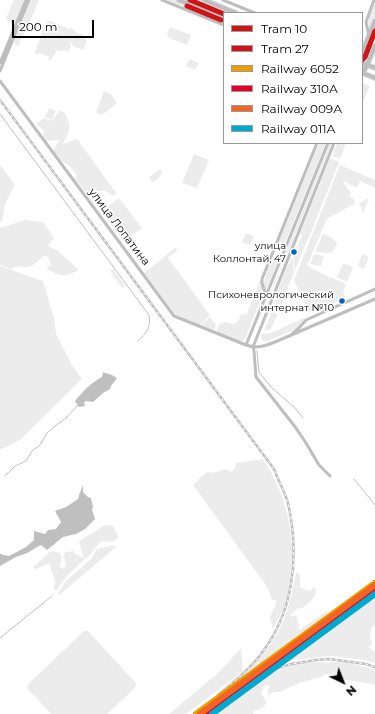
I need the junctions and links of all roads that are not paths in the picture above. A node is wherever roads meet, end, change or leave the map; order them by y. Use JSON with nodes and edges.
{"nodes":[{"id":1,"x":27,"y":0,"type":"edge"},
{"id":2,"x":162,"y":0,"type":"edge"},
{"id":3,"x":179,"y":0,"type":"edge"},
{"id":4,"x":204,"y":0,"type":"edge"},
{"id":5,"x":223,"y":0,"type":"edge"},
{"id":6,"x":374,"y":0,"type":"edge"},
{"id":7,"x":234,"y":12,"type":"edge"},
{"id":8,"x":253,"y":12,"type":"edge"},
{"id":9,"x":223,"y":18,"type":"edge"},
{"id":10,"x":375,"y":21,"type":"edge"},
{"id":11,"x":223,"y":25,"type":"edge"},
{"id":12,"x":369,"y":37,"type":"junction"},
{"id":13,"x":375,"y":46,"type":"edge"},
{"id":14,"x":363,"y":51,"type":"edge"},
{"id":15,"x":0,"y":63,"type":"edge"},
{"id":16,"x":363,"y":63,"type":"edge"},
{"id":17,"x":368,"y":65,"type":"junction"},
{"id":18,"x":375,"y":68,"type":"edge"},
{"id":19,"x":0,"y":71,"type":"edge"},
{"id":20,"x":363,"y":72,"type":"edge"},
{"id":21,"x":363,"y":74,"type":"edge"},
{"id":22,"x":375,"y":78,"type":"edge"},
{"id":23,"x":0,"y":81,"type":"edge"},
{"id":24,"x":317,"y":144,"type":"edge"},
{"id":25,"x":328,"y":144,"type":"edge"},
{"id":26,"x":334,"y":144,"type":"edge"},
{"id":27,"x":375,"y":288,"type":"edge"},
{"id":28,"x":266,"y":296,"type":"junction"},
{"id":29,"x":375,"y":299,"type":"edge"},
{"id":30,"x":299,"y":328,"type":"junction"},
{"id":31,"x":301,"y":332,"type":"junction"},
{"id":32,"x":291,"y":335,"type":"junction"},
{"id":33,"x":246,"y":345,"type":"junction"},
{"id":34,"x":253,"y":347,"type":"junction"},
{"id":35,"x":330,"y":476,"type":"dead end"}],
"edges":[{"from":1,"to":15,"type":"street"},
{"from":1,"to":19,"type":"street"},
{"from":2,"to":11,"type":"street"},
{"from":3,"to":9,"type":"main road"},
{"from":4,"to":7,"type":"main road"},
{"from":5,"to":8,"type":"street"},
{"from":6,"to":12,"type":"street"},
{"from":10,"to":12,"type":"main road"},
{"from":12,"to":14,"type":"main road"},
{"from":13,"to":17,"type":"main road"},
{"from":16,"to":17,"type":"main road"},
{"from":17,"to":18,"type":"main road"},
{"from":17,"to":20,"type":"main road"},
{"from":21,"to":22,"type":"main road"},
{"from":23,"to":33,"type":"street","name":"улица Лопатина"},
{"from":24,"to":28,"type":"street"},
{"from":25,"to":28,"type":"street"},
{"from":26,"to":34,"type":"street"},
{"from":27,"to":30,"type":"street"},
{"from":28,"to":33,"type":"street"},
{"from":29,"to":31,"type":"street"},
{"from":30,"to":31,"type":"street"},
{"from":30,"to":32,"type":"street"},
{"from":31,"to":32,"type":"street"},
{"from":32,"to":34,"type":"street"},
{"from":33,"to":34,"type":"street","name":"улица Лопатина"},
{"from":34,"to":35,"type":"street"}]}
